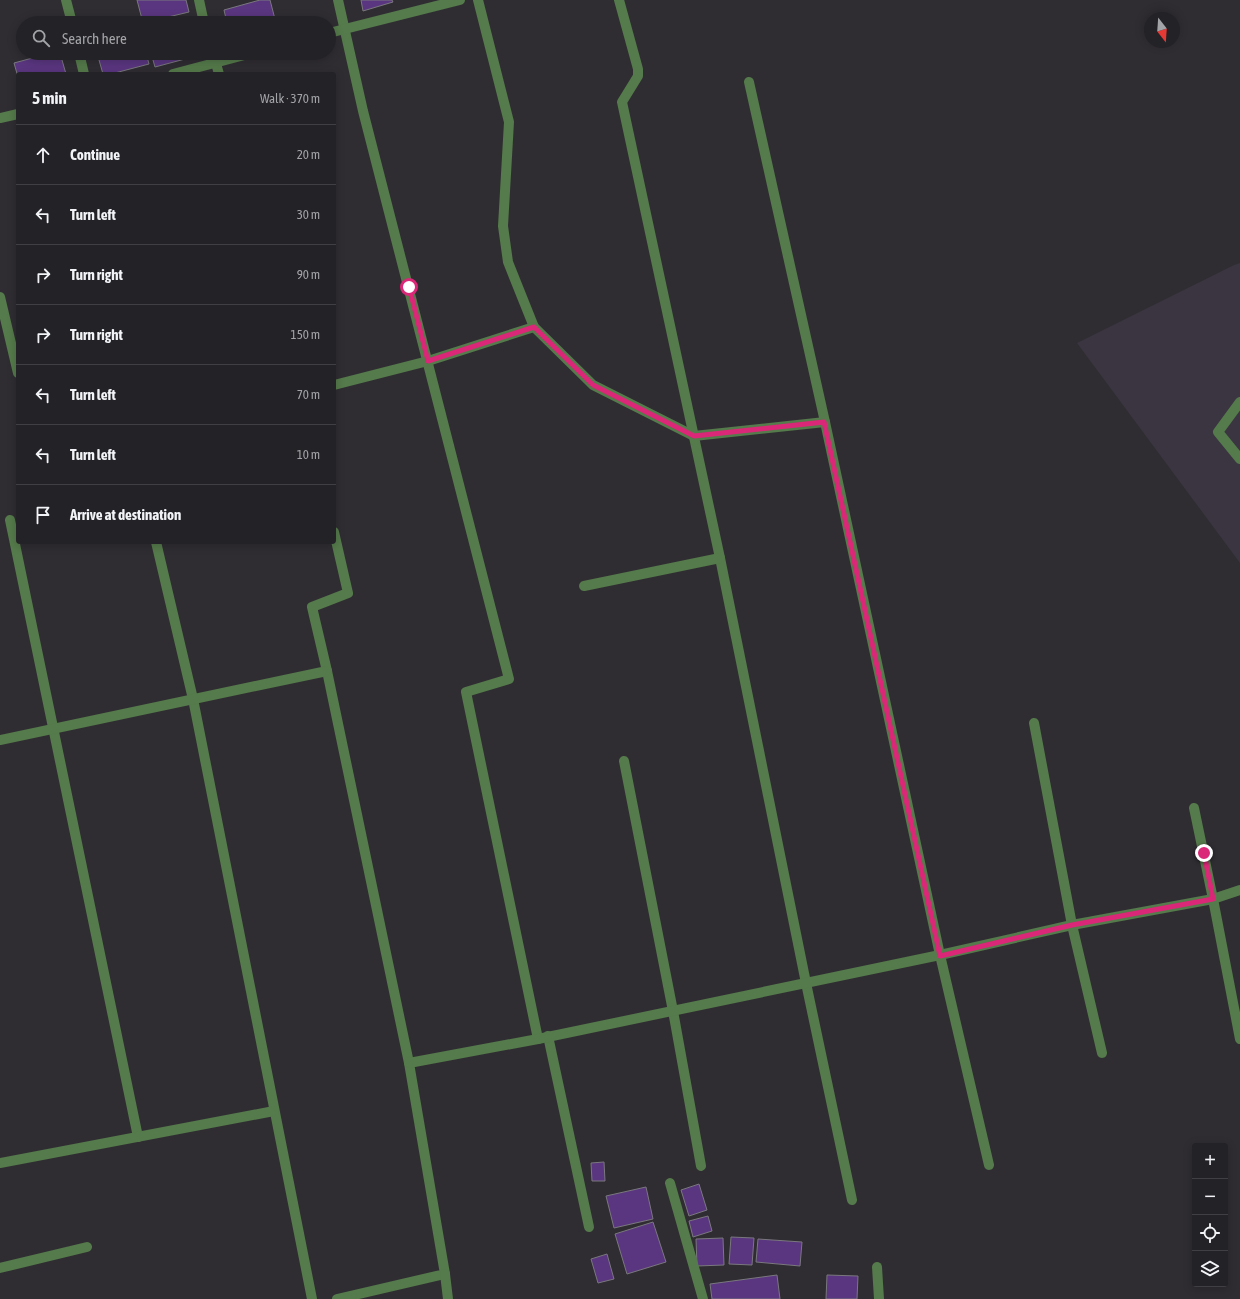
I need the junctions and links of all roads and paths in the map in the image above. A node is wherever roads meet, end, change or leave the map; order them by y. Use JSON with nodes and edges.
{"nodes":[{"id":1,"x":66,"y":0,"type":"edge"},
{"id":2,"x":199,"y":0,"type":"edge"},
{"id":3,"x":338,"y":0,"type":"edge"},
{"id":4,"x":460,"y":0,"type":"edge"},
{"id":5,"x":478,"y":0,"type":"edge"},
{"id":6,"x":619,"y":0,"type":"edge"},
{"id":7,"x":70,"y":16,"type":"edge"},
{"id":8,"x":202,"y":16,"type":"edge"},
{"id":9,"x":344,"y":29,"type":"junction"},
{"id":10,"x":336,"y":31,"type":"edge"},
{"id":11,"x":81,"y":60,"type":"edge"},
{"id":12,"x":209,"y":60,"type":"edge"},
{"id":13,"x":215,"y":60,"type":"edge"},
{"id":14,"x":84,"y":72,"type":"edge"},
{"id":15,"x":178,"y":72,"type":"edge"},
{"id":16,"x":218,"y":72,"type":"edge"},
{"id":17,"x":749,"y":82,"type":"dead end"},
{"id":18,"x":16,"y":114,"type":"edge"},
{"id":19,"x":0,"y":118,"type":"edge"},
{"id":20,"x":0,"y":297,"type":"edge"},
{"id":21,"x":534,"y":327,"type":"junction"},
{"id":22,"x":428,"y":361,"type":"junction"},
{"id":23,"x":16,"y":365,"type":"edge"},
{"id":24,"x":336,"y":384,"type":"edge"},
{"id":25,"x":1240,"y":402,"type":"edge"},
{"id":26,"x":824,"y":422,"type":"junction"},
{"id":27,"x":694,"y":436,"type":"junction"},
{"id":28,"x":1240,"y":460,"type":"edge"},
{"id":29,"x":10,"y":520,"type":"dead end"},
{"id":30,"x":336,"y":541,"type":"edge"},
{"id":31,"x":156,"y":544,"type":"edge"},
{"id":32,"x":720,"y":558,"type":"junction"},
{"id":33,"x":584,"y":586,"type":"dead end"},
{"id":34,"x":327,"y":671,"type":"junction"},
{"id":35,"x":192,"y":699,"type":"junction"},
{"id":36,"x":1034,"y":723,"type":"dead end"},
{"id":37,"x":54,"y":728,"type":"junction"},
{"id":38,"x":0,"y":740,"type":"edge"},
{"id":39,"x":624,"y":761,"type":"dead end"},
{"id":40,"x":1194,"y":808,"type":"dead end"},
{"id":41,"x":1240,"y":890,"type":"edge"},
{"id":42,"x":1213,"y":899,"type":"junction"},
{"id":43,"x":1072,"y":925,"type":"junction"},
{"id":44,"x":940,"y":956,"type":"junction"},
{"id":45,"x":806,"y":983,"type":"junction"},
{"id":46,"x":673,"y":1011,"type":"junction"},
{"id":47,"x":543,"y":1038,"type":"junction"},
{"id":48,"x":1240,"y":1039,"type":"edge"},
{"id":49,"x":1102,"y":1053,"type":"dead end"},
{"id":50,"x":409,"y":1063,"type":"junction"},
{"id":51,"x":274,"y":1111,"type":"junction"},
{"id":52,"x":138,"y":1136,"type":"junction"},
{"id":53,"x":0,"y":1163,"type":"edge"},
{"id":54,"x":989,"y":1165,"type":"dead end"},
{"id":55,"x":701,"y":1166,"type":"dead end"},
{"id":56,"x":670,"y":1183,"type":"dead end"},
{"id":57,"x":852,"y":1200,"type":"dead end"},
{"id":58,"x":590,"y":1227,"type":"dead end"},
{"id":59,"x":86,"y":1248,"type":"dead end"},
{"id":60,"x":877,"y":1267,"type":"dead end"},
{"id":61,"x":0,"y":1268,"type":"edge"},
{"id":62,"x":445,"y":1274,"type":"junction"},
{"id":63,"x":312,"y":1299,"type":"edge"},
{"id":64,"x":337,"y":1299,"type":"edge"},
{"id":65,"x":448,"y":1299,"type":"edge"},
{"id":66,"x":703,"y":1299,"type":"edge"},
{"id":67,"x":878,"y":1299,"type":"edge"}],
"edges":[{"from":1,"to":7,"type":"street"},
{"from":2,"to":8,"type":"street"},
{"from":3,"to":9,"type":"street"},
{"from":4,"to":9,"type":"street"},
{"from":5,"to":21,"type":"street"},
{"from":6,"to":27,"type":"street"},
{"from":9,"to":10,"type":"street"},
{"from":9,"to":22,"type":"street"},
{"from":11,"to":14,"type":"street"},
{"from":12,"to":15,"type":"street"},
{"from":13,"to":16,"type":"street"},
{"from":17,"to":26,"type":"street"},
{"from":18,"to":19,"type":"street"},
{"from":20,"to":23,"type":"street"},
{"from":21,"to":22,"type":"street"},
{"from":21,"to":27,"type":"street"},
{"from":22,"to":24,"type":"street"},
{"from":22,"to":47,"type":"street"},
{"from":25,"to":28,"type":"street"},
{"from":26,"to":27,"type":"street"},
{"from":26,"to":44,"type":"street"},
{"from":27,"to":32,"type":"street"},
{"from":29,"to":37,"type":"street"},
{"from":30,"to":34,"type":"street"},
{"from":31,"to":35,"type":"street"},
{"from":32,"to":33,"type":"street"},
{"from":32,"to":45,"type":"street"},
{"from":34,"to":35,"type":"street"},
{"from":34,"to":50,"type":"street"},
{"from":35,"to":37,"type":"street"},
{"from":35,"to":51,"type":"street"},
{"from":36,"to":43,"type":"street"},
{"from":37,"to":38,"type":"street"},
{"from":37,"to":52,"type":"street"},
{"from":39,"to":46,"type":"street"},
{"from":40,"to":42,"type":"street"},
{"from":41,"to":42,"type":"street"},
{"from":42,"to":43,"type":"street"},
{"from":42,"to":48,"type":"street"},
{"from":43,"to":44,"type":"street"},
{"from":43,"to":49,"type":"street"},
{"from":44,"to":45,"type":"street"},
{"from":44,"to":54,"type":"street"},
{"from":45,"to":46,"type":"street"},
{"from":45,"to":57,"type":"street"},
{"from":46,"to":47,"type":"street"},
{"from":46,"to":55,"type":"street"},
{"from":47,"to":50,"type":"street"},
{"from":47,"to":58,"type":"street"},
{"from":50,"to":62,"type":"street"},
{"from":51,"to":52,"type":"street"},
{"from":51,"to":63,"type":"street"},
{"from":52,"to":53,"type":"street"},
{"from":56,"to":66,"type":"street"},
{"from":59,"to":61,"type":"street"},
{"from":60,"to":67,"type":"street"},
{"from":62,"to":64,"type":"street"},
{"from":62,"to":65,"type":"street"}]}
